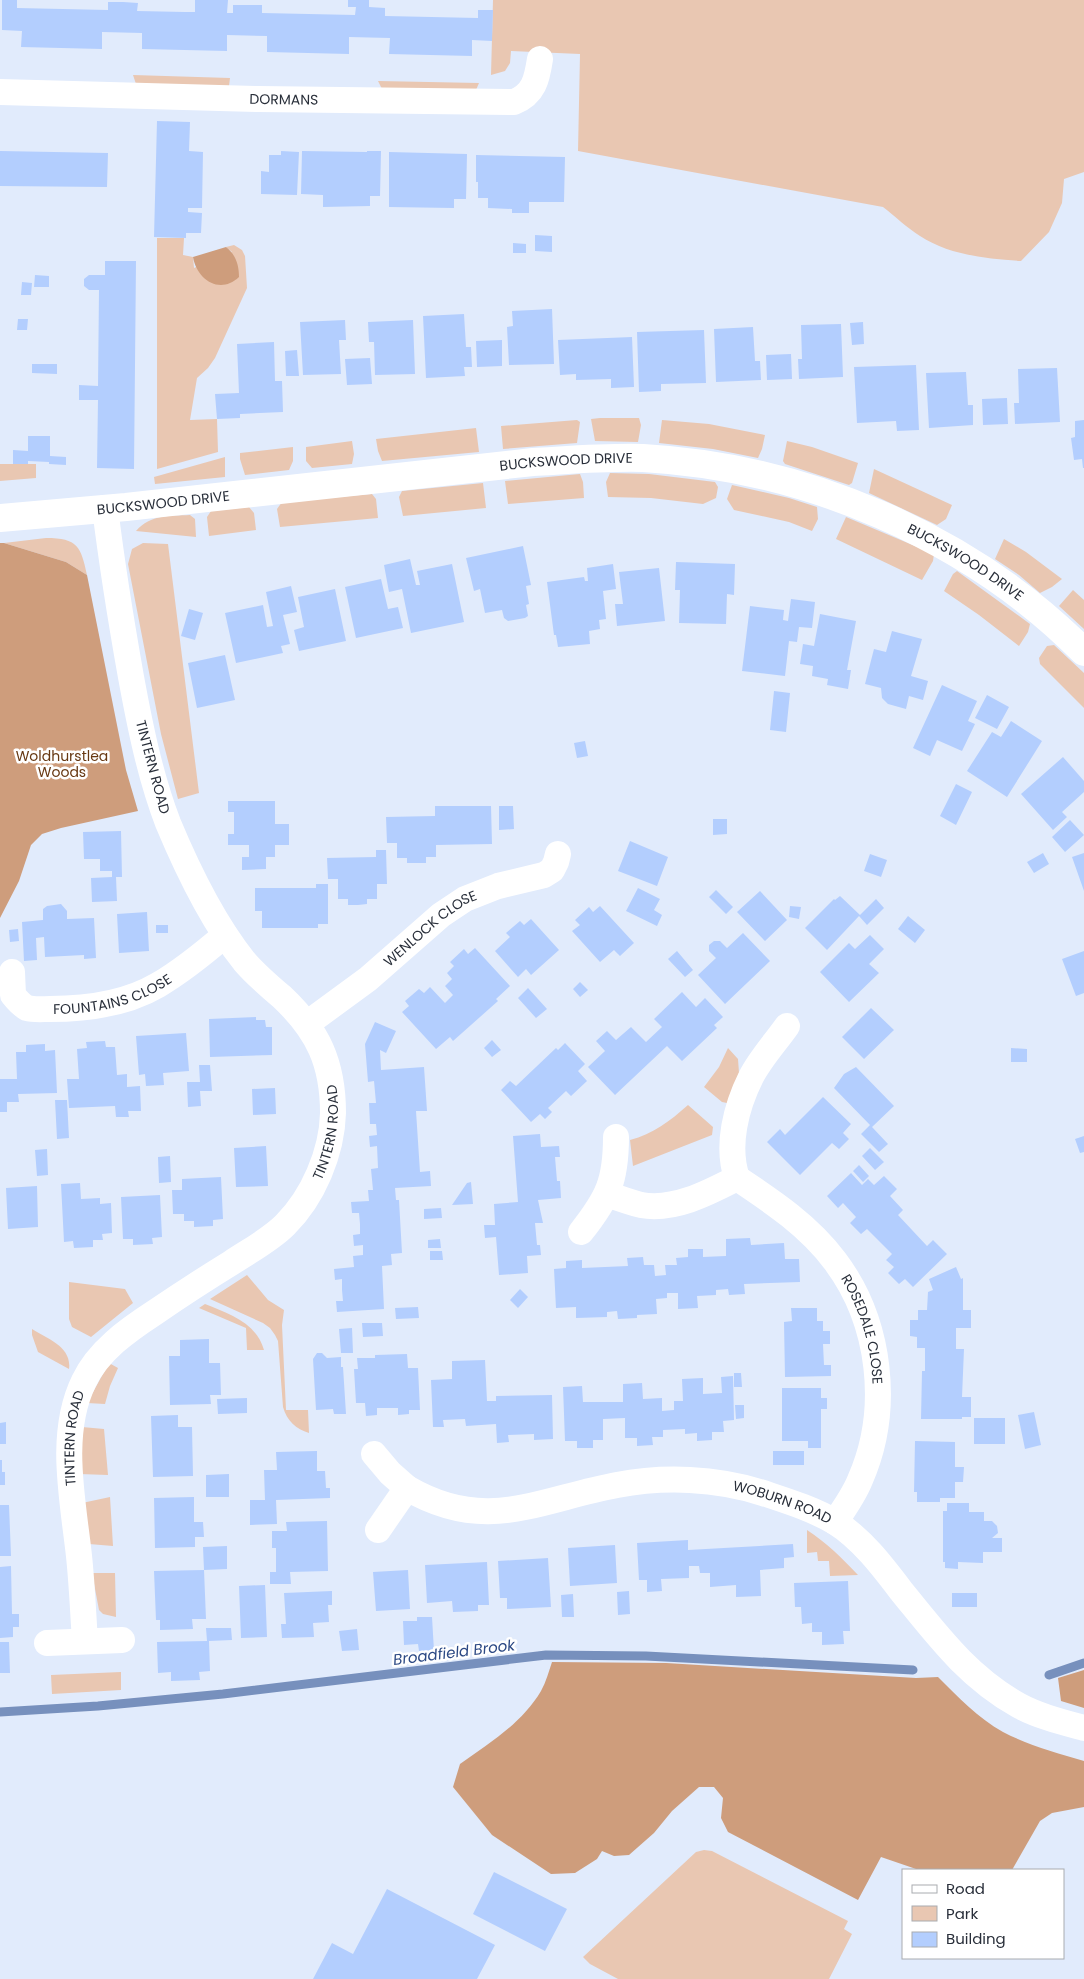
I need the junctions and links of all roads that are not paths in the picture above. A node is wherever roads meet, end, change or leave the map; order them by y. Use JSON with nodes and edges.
{"nodes":[{"id":1,"x":540,"y":59,"type":"dead end"},
{"id":2,"x":0,"y":92,"type":"edge"},
{"id":3,"x":106,"y":508,"type":"junction"},
{"id":4,"x":0,"y":518,"type":"edge"},
{"id":5,"x":1084,"y":652,"type":"edge"},
{"id":6,"x":558,"y":854,"type":"dead end"},
{"id":7,"x":225,"y":936,"type":"junction"},
{"id":8,"x":12,"y":972,"type":"dead end"},
{"id":9,"x":308,"y":1023,"type":"junction"},
{"id":10,"x":787,"y":1026,"type":"dead end"},
{"id":11,"x":616,"y":1137,"type":"dead end"},
{"id":12,"x":737,"y":1178,"type":"junction"},
{"id":13,"x":607,"y":1194,"type":"junction"},
{"id":14,"x":581,"y":1232,"type":"dead end"},
{"id":15,"x":374,"y":1454,"type":"dead end"},
{"id":16,"x":407,"y":1488,"type":"junction"},
{"id":17,"x":835,"y":1522,"type":"junction"},
{"id":18,"x":378,"y":1530,"type":"dead end"},
{"id":19,"x":122,"y":1640,"type":"dead end"},
{"id":20,"x":85,"y":1641,"type":"junction"},
{"id":21,"x":47,"y":1643,"type":"dead end"},
{"id":22,"x":1084,"y":1728,"type":"edge"}],
"edges":[{"from":1,"to":2,"type":"street","name":"DORMANS"},
{"from":3,"to":4,"type":"street","name":"BUCKSWOOD DRIVE"},
{"from":3,"to":5,"type":"street","name":"BUCKSWOOD DRIVE"},
{"from":3,"to":7,"type":"street","name":"TINTERN ROAD"},
{"from":6,"to":9,"type":"street","name":"WENLOCK CLOSE"},
{"from":7,"to":8,"type":"street","name":"FOUNTAINS CLOSE"},
{"from":7,"to":9,"type":"street","name":"TINTERN ROAD"},
{"from":9,"to":20,"type":"street","name":"TINTERN ROAD"},
{"from":10,"to":12,"type":"street"},
{"from":11,"to":13,"type":"street"},
{"from":12,"to":13,"type":"street"},
{"from":12,"to":17,"type":"street","name":"ROSEDALE CLOSE"},
{"from":13,"to":14,"type":"street"},
{"from":15,"to":16,"type":"street","name":"WOBURN ROAD"},
{"from":16,"to":17,"type":"street","name":"WOBURN ROAD"},
{"from":16,"to":18,"type":"street"},
{"from":17,"to":22,"type":"street","name":"WOBURN ROAD"},
{"from":19,"to":20,"type":"street"},
{"from":20,"to":21,"type":"street"}]}
